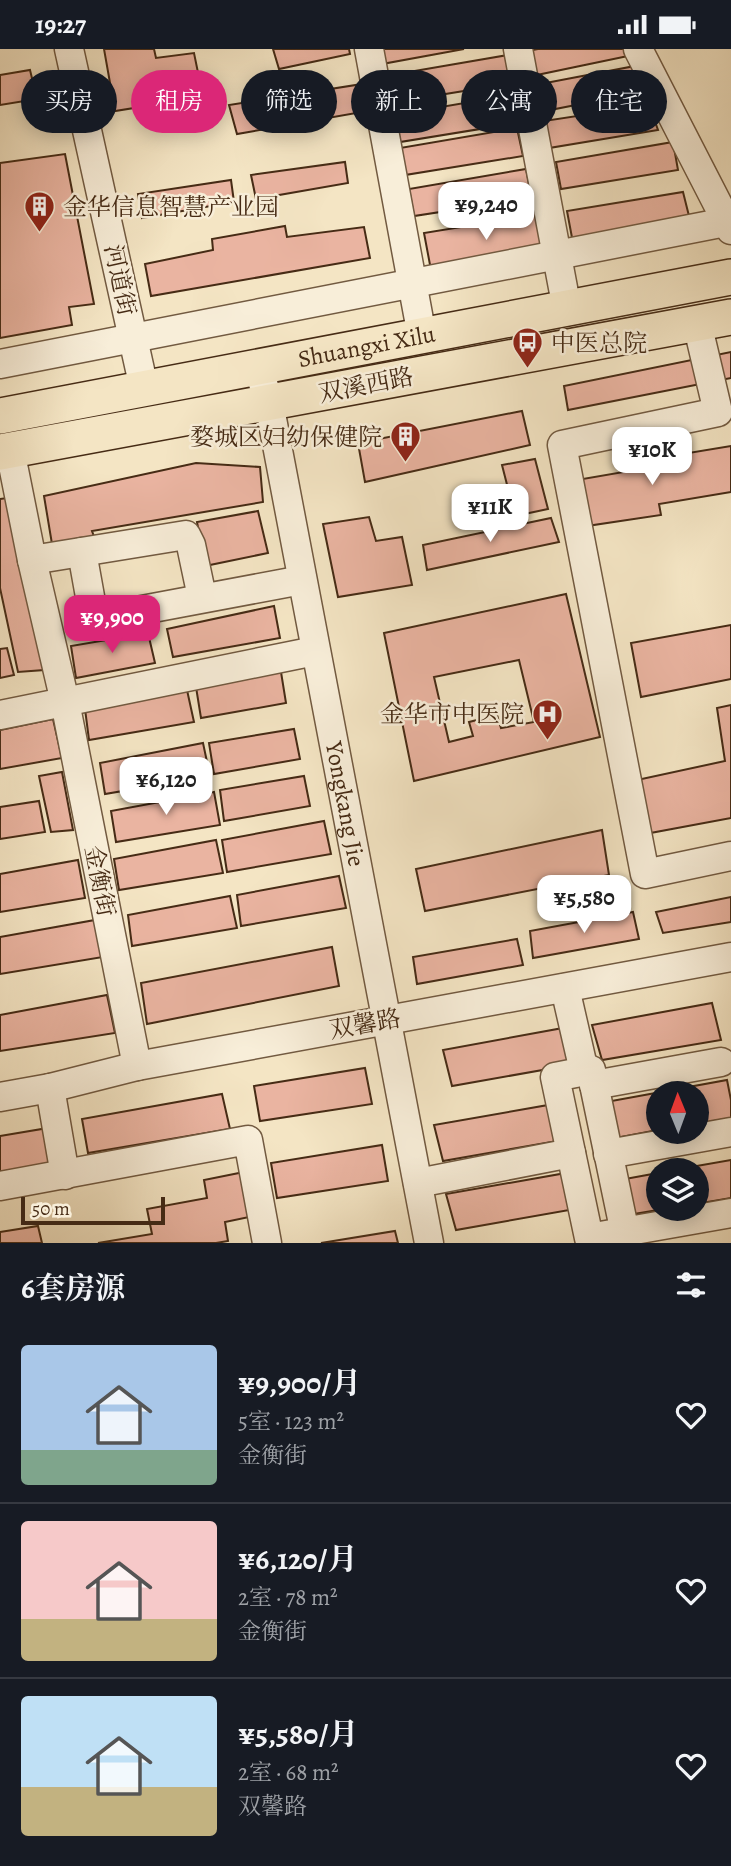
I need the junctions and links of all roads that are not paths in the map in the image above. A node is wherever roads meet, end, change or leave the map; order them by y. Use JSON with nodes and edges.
{"nodes":[{"id":1,"x":69,"y":49,"type":"edge"},
{"id":2,"x":369,"y":49,"type":"edge"},
{"id":3,"x":518,"y":49,"type":"edge"},
{"id":4,"x":638,"y":49,"type":"edge"},
{"id":5,"x":730,"y":224,"type":"edge"},
{"id":6,"x":557,"y":255,"type":"junction"},
{"id":7,"x":731,"y":278,"type":"edge"},
{"id":8,"x":412,"y":284,"type":"junction"},
{"id":9,"x":567,"y":309,"type":"junction"},
{"id":10,"x":731,"y":317,"type":"edge"},
{"id":11,"x":697,"y":323,"type":"junction"},
{"id":12,"x":422,"y":336,"type":"junction"},
{"id":13,"x":133,"y":339,"type":"junction"},
{"id":14,"x":0,"y":364,"type":"edge"},
{"id":15,"x":258,"y":367,"type":"junction"},
{"id":16,"x":144,"y":389,"type":"junction"},
{"id":17,"x":269,"y":403,"type":"junction"},
{"id":18,"x":0,"y":416,"type":"edge"},
{"id":19,"x":5,"y":451,"type":"edge"},
{"id":20,"x":82,"y":552,"type":"junction"},
{"id":21,"x":32,"y":559,"type":"junction"},
{"id":22,"x":302,"y":580,"type":"junction"},
{"id":23,"x":202,"y":597,"type":"junction"},
{"id":24,"x":315,"y":650,"type":"junction"},
{"id":25,"x":65,"y":702,"type":"junction"},
{"id":26,"x":0,"y":715,"type":"edge"},
{"id":27,"x":731,"y":856,"type":"edge"},
{"id":28,"x":731,"y":957,"type":"edge"},
{"id":29,"x":565,"y":988,"type":"junction"},
{"id":30,"x":386,"y":1021,"type":"junction"},
{"id":31,"x":721,"y":1062,"type":"dead end"},
{"id":32,"x":137,"y":1066,"type":"junction"},
{"id":33,"x":589,"y":1078,"type":"junction"},
{"id":34,"x":50,"y":1089,"type":"junction"},
{"id":35,"x":0,"y":1097,"type":"edge"},
{"id":36,"x":731,"y":1132,"type":"edge"},
{"id":37,"x":571,"y":1153,"type":"junction"},
{"id":38,"x":608,"y":1154,"type":"junction"},
{"id":39,"x":65,"y":1175,"type":"junction"},
{"id":40,"x":418,"y":1183,"type":"junction"},
{"id":41,"x":0,"y":1186,"type":"edge"},
{"id":42,"x":731,"y":1213,"type":"edge"},
{"id":43,"x":626,"y":1238,"type":"edge"},
{"id":44,"x":267,"y":1243,"type":"edge"},
{"id":45,"x":429,"y":1243,"type":"edge"}],
"edges":[{"from":1,"to":13,"type":"street","name":"河道街"},
{"from":2,"to":8,"type":"street"},
{"from":3,"to":6,"type":"street"},
{"from":4,"to":5,"type":"street"},
{"from":5,"to":6,"type":"street"},
{"from":6,"to":8,"type":"street"},
{"from":6,"to":9,"type":"street"},
{"from":7,"to":9,"type":"main road","name":"Shuangxi Xilu"},
{"from":8,"to":12,"type":"street"},
{"from":8,"to":13,"type":"street"},
{"from":9,"to":12,"type":"main road","name":"Shuangxi Xilu"},
{"from":10,"to":11,"type":"main road","name":"双溪西路"},
{"from":11,"to":17,"type":"main road","name":"双溪西路"},
{"from":11,"to":27,"type":"street"},
{"from":12,"to":15,"type":"main road","name":"Shuangxi Xilu"},
{"from":13,"to":14,"type":"street"},
{"from":13,"to":16,"type":"street","name":"河道街"},
{"from":15,"to":16,"type":"main road","name":"Shuangxi Xilu"},
{"from":15,"to":17,"type":"street","name":"Yongkang Jie"},
{"from":16,"to":18,"type":"main road","name":"Shuangxi Xilu"},
{"from":17,"to":19,"type":"main road","name":"双溪西路"},
{"from":17,"to":22,"type":"street","name":"Yongkang Jie"},
{"from":19,"to":21,"type":"street","name":"金衡街"},
{"from":20,"to":21,"type":"street"},
{"from":20,"to":23,"type":"street"},
{"from":20,"to":23,"type":"street"},
{"from":21,"to":25,"type":"street","name":"金衡街"},
{"from":22,"to":23,"type":"street"},
{"from":22,"to":24,"type":"street","name":"Yongkang Jie"},
{"from":24,"to":25,"type":"street"},
{"from":24,"to":30,"type":"street","name":"Yongkang Jie"},
{"from":25,"to":26,"type":"street"},
{"from":25,"to":32,"type":"street","name":"金衡街"},
{"from":28,"to":29,"type":"street","name":"双馨路"},
{"from":29,"to":30,"type":"street","name":"双馨路"},
{"from":29,"to":33,"type":"street"},
{"from":30,"to":32,"type":"street","name":"双馨路"},
{"from":30,"to":40,"type":"street","name":"Yongkang Jie"},
{"from":31,"to":33,"type":"street"},
{"from":32,"to":34,"type":"street","name":"双馨路"},
{"from":33,"to":37,"type":"street"},
{"from":33,"to":38,"type":"street"},
{"from":34,"to":35,"type":"street","name":"双馨路"},
{"from":34,"to":39,"type":"street"},
{"from":36,"to":38,"type":"street"},
{"from":37,"to":40,"type":"street"},
{"from":37,"to":43,"type":"street"},
{"from":38,"to":43,"type":"street"},
{"from":39,"to":41,"type":"street"},
{"from":39,"to":44,"type":"street"},
{"from":40,"to":45,"type":"street","name":"Yongkang Jie"},
{"from":42,"to":43,"type":"street"}]}
